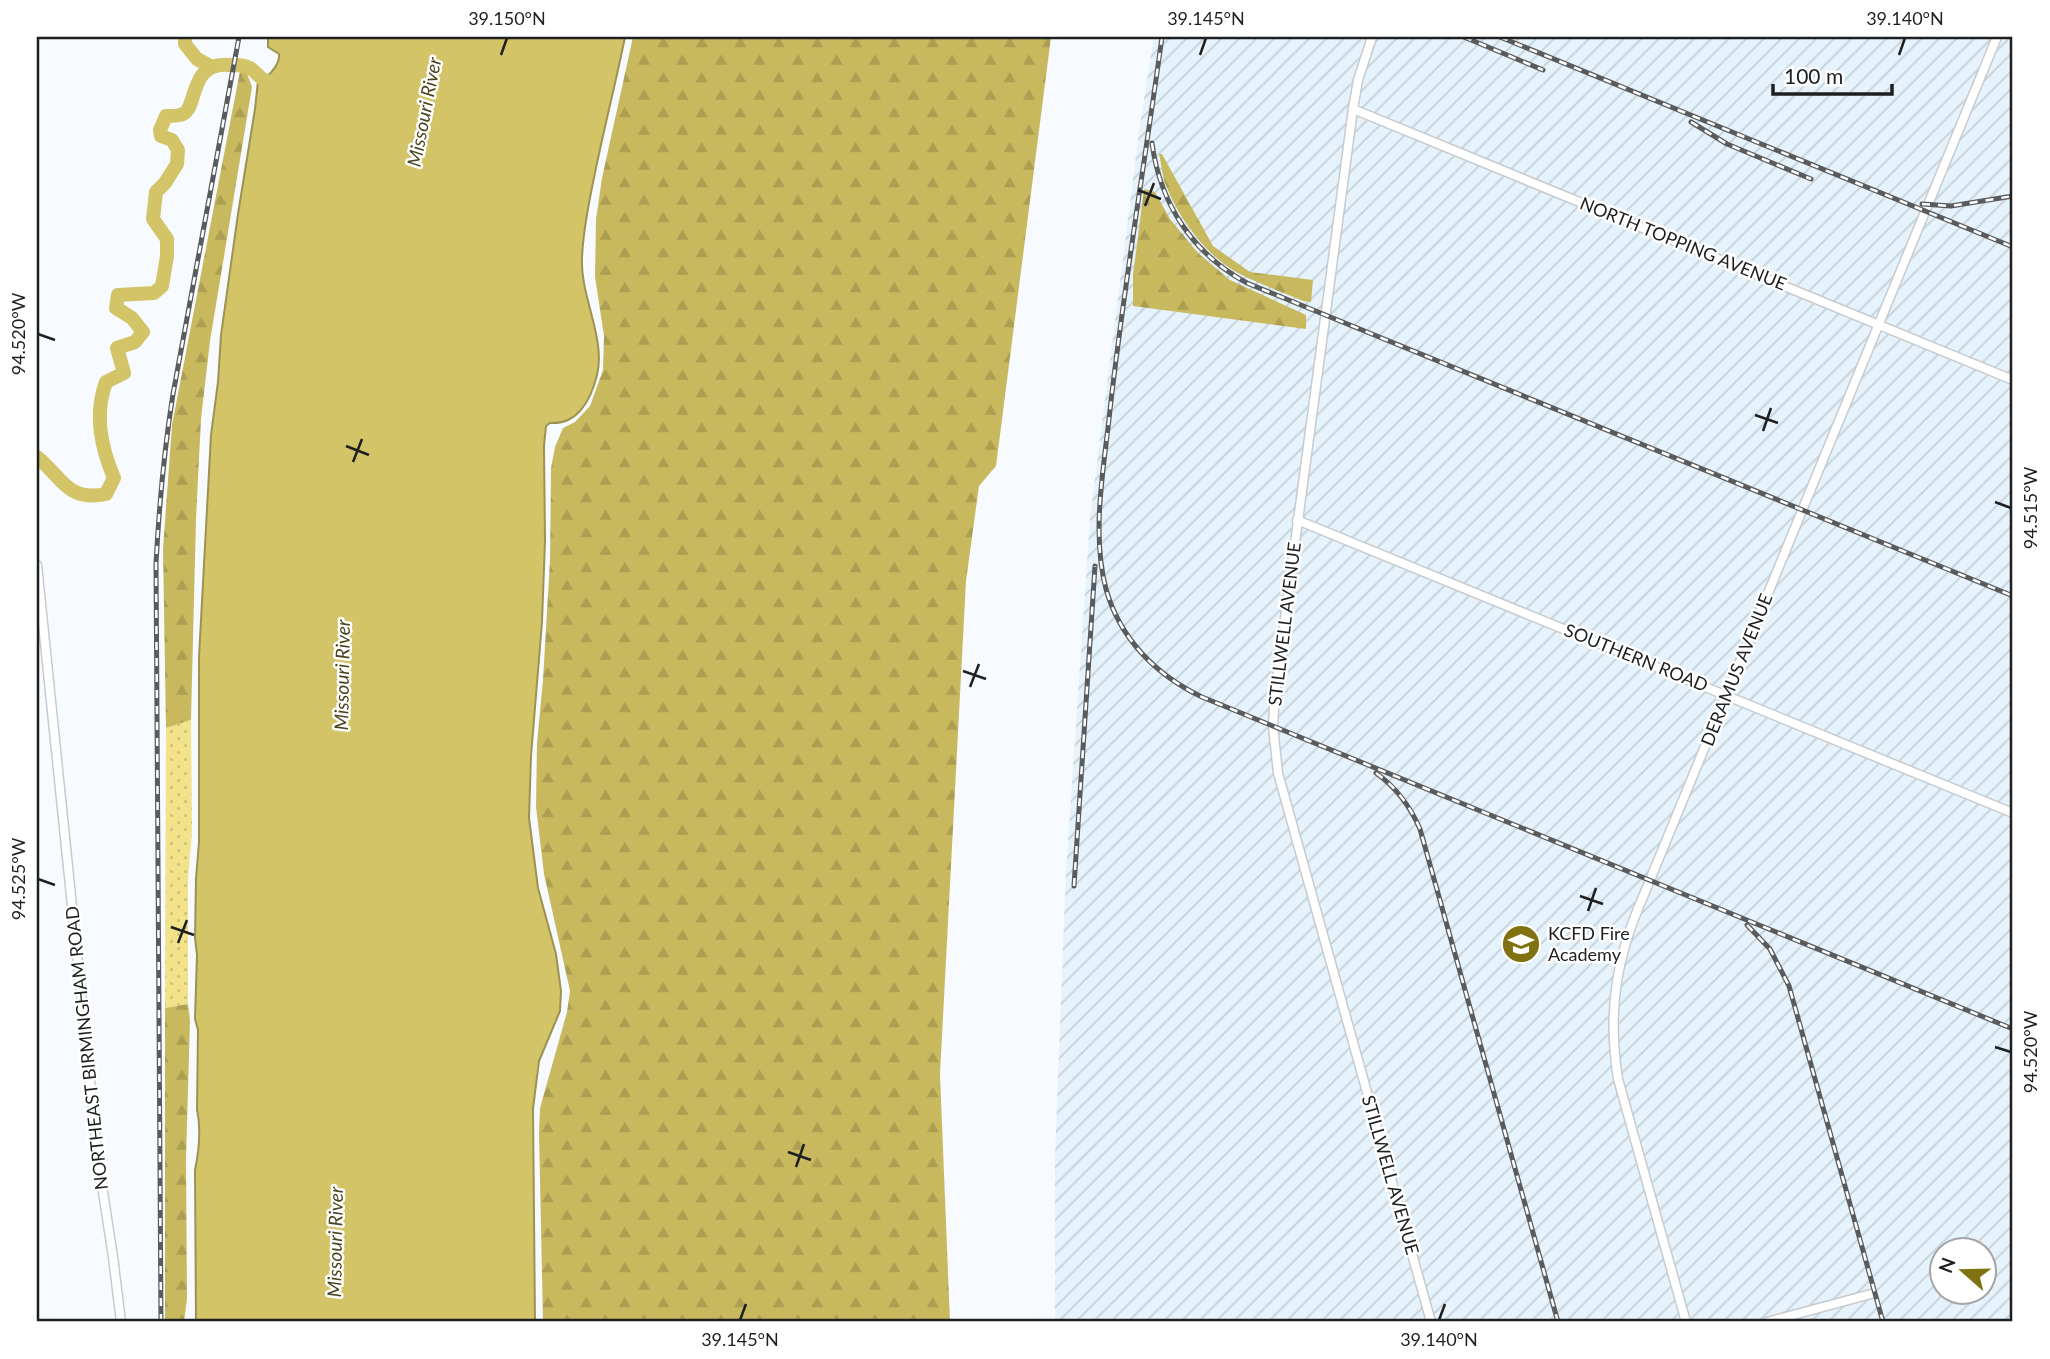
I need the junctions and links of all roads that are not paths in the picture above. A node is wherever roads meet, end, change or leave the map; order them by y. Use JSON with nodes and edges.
{"nodes":[{"id":1,"x":1372,"y":37,"type":"edge"},
{"id":2,"x":1997,"y":37,"type":"edge"},
{"id":3,"x":1353,"y":109,"type":"junction"},
{"id":4,"x":1879,"y":325,"type":"junction"},
{"id":5,"x":2013,"y":380,"type":"edge"},
{"id":6,"x":1297,"y":520,"type":"junction"},
{"id":7,"x":37,"y":565,"type":"edge"},
{"id":8,"x":1727,"y":695,"type":"junction"},
{"id":9,"x":2013,"y":813,"type":"edge"},
{"id":10,"x":1871,"y":1294,"type":"dead end"},
{"id":11,"x":121,"y":1322,"type":"edge"},
{"id":12,"x":1431,"y":1322,"type":"edge"},
{"id":13,"x":1686,"y":1322,"type":"edge"},
{"id":14,"x":1767,"y":1322,"type":"edge"}],
"edges":[{"from":1,"to":3,"type":"street","name":"STILLWELL AVENUE"},
{"from":2,"to":4,"type":"street","name":"DERAMUS AVENUE"},
{"from":3,"to":4,"type":"street","name":"NORTH TOPPING AVENUE"},
{"from":3,"to":6,"type":"street","name":"STILLWELL AVENUE"},
{"from":4,"to":5,"type":"street","name":"NORTH TOPPING AVENUE"},
{"from":4,"to":8,"type":"street","name":"DERAMUS AVENUE"},
{"from":6,"to":8,"type":"street","name":"SOUTHERN ROAD"},
{"from":6,"to":12,"type":"street","name":"STILLWELL AVENUE"},
{"from":7,"to":11,"type":"street","name":"NORTHEAST BIRMINGHAM ROAD"},
{"from":8,"to":9,"type":"street","name":"SOUTHERN ROAD"},
{"from":8,"to":13,"type":"street","name":"DERAMUS AVENUE"},
{"from":10,"to":14,"type":"street"}]}
